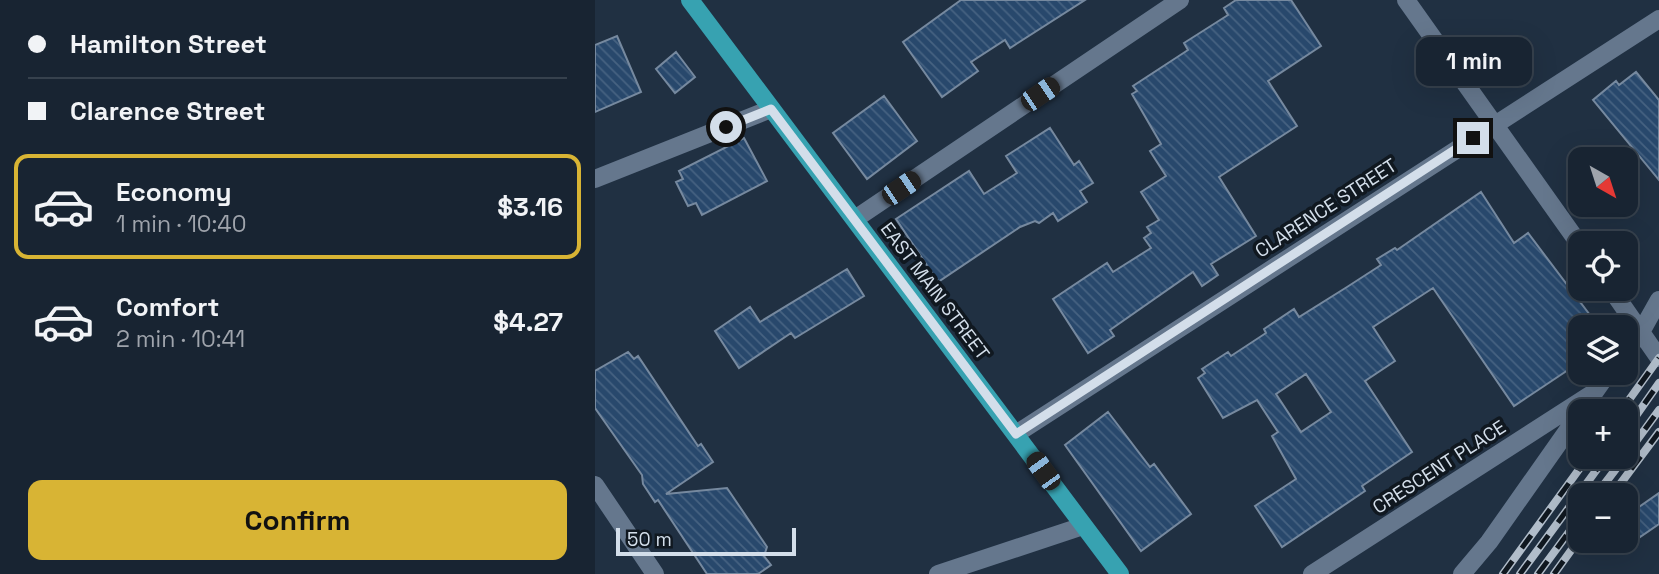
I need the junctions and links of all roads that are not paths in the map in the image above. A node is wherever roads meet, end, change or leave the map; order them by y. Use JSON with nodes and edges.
{"nodes":[{"id":1,"x":690,"y":0,"type":"edge"},
{"id":2,"x":1179,"y":0,"type":"edge"},
{"id":3,"x":1406,"y":0,"type":"edge"},
{"id":4,"x":1659,"y":19,"type":"edge"},
{"id":5,"x":771,"y":109,"type":"junction"},
{"id":6,"x":1496,"y":123,"type":"junction"},
{"id":7,"x":595,"y":180,"type":"edge"},
{"id":8,"x":855,"y":219,"type":"junction"},
{"id":9,"x":1571,"y":231,"type":"edge"},
{"id":10,"x":1659,"y":300,"type":"edge"},
{"id":11,"x":1619,"y":301,"type":"edge"},
{"id":12,"x":1641,"y":332,"type":"junction"},
{"id":13,"x":1638,"y":336,"type":"edge"},
{"id":14,"x":1659,"y":358,"type":"edge"},
{"id":15,"x":1598,"y":385,"type":"edge"},
{"id":16,"x":1590,"y":395,"type":"junction"},
{"id":17,"x":1016,"y":434,"type":"junction"},
{"id":18,"x":595,"y":485,"type":"edge"},
{"id":19,"x":1083,"y":526,"type":"junction"},
{"id":20,"x":655,"y":574,"type":"edge"},
{"id":21,"x":938,"y":574,"type":"edge"},
{"id":22,"x":1120,"y":574,"type":"edge"},
{"id":23,"x":1312,"y":574,"type":"edge"},
{"id":24,"x":1462,"y":574,"type":"edge"}],
"edges":[{"from":1,"to":5,"type":"main road","name":"EAST MAIN STREET"},
{"from":2,"to":8,"type":"street"},
{"from":3,"to":6,"type":"street"},
{"from":4,"to":6,"type":"street","name":"CLARENCE STREET"},
{"from":5,"to":7,"type":"street"},
{"from":5,"to":8,"type":"main road","name":"EAST MAIN STREET"},
{"from":6,"to":9,"type":"street"},
{"from":6,"to":17,"type":"street","name":"CLARENCE STREET"},
{"from":8,"to":17,"type":"main road","name":"EAST MAIN STREET"},
{"from":10,"to":12,"type":"street"},
{"from":11,"to":12,"type":"street"},
{"from":12,"to":13,"type":"street"},
{"from":12,"to":14,"type":"street"},
{"from":15,"to":16,"type":"street"},
{"from":16,"to":23,"type":"street","name":"CRESCENT PLACE"},
{"from":16,"to":24,"type":"street"},
{"from":17,"to":19,"type":"main road","name":"EAST MAIN STREET"},
{"from":18,"to":20,"type":"street"},
{"from":19,"to":21,"type":"street"},
{"from":19,"to":22,"type":"main road","name":"EAST MAIN STREET"}]}
